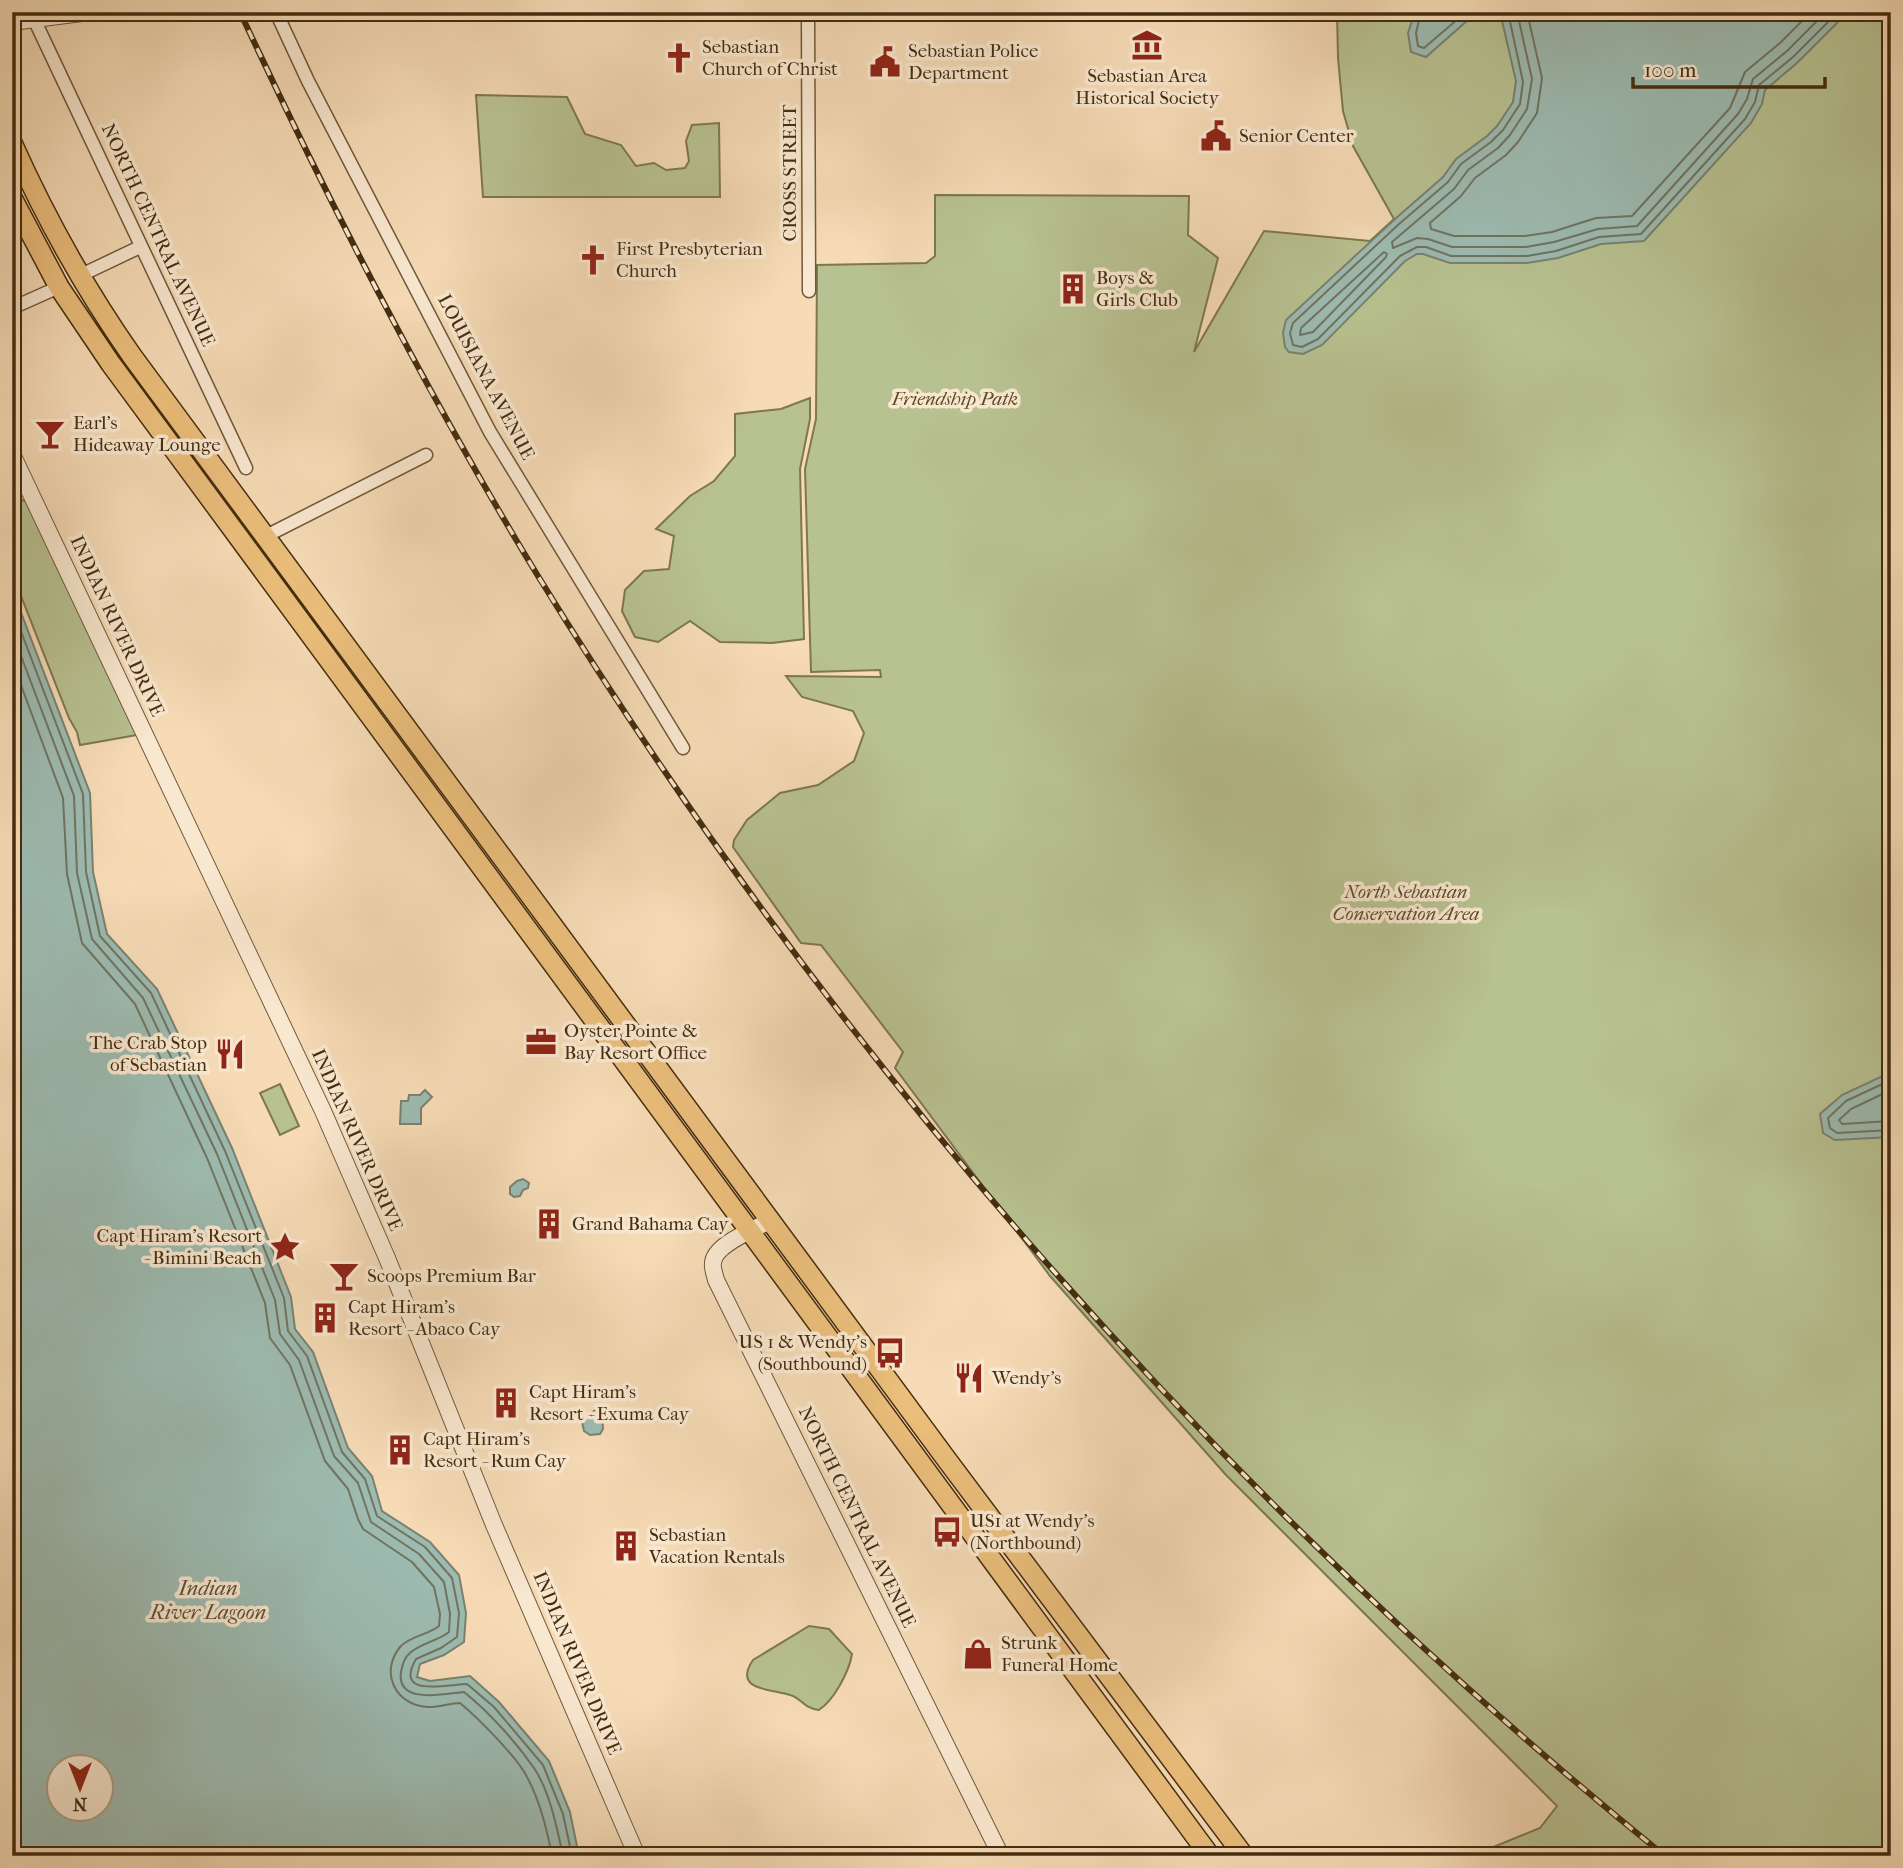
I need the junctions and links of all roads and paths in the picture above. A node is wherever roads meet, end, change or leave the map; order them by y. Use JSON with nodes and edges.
{"nodes":[{"id":1,"x":89,"y":12,"type":"edge"},
{"id":2,"x":276,"y":12,"type":"edge"},
{"id":3,"x":808,"y":12,"type":"edge"},
{"id":4,"x":34,"y":19,"type":"junction"},
{"id":5,"x":12,"y":22,"type":"edge"},
{"id":6,"x":12,"y":143,"type":"edge"},
{"id":7,"x":12,"y":198,"type":"edge"},
{"id":8,"x":140,"y":247,"type":"junction"},
{"id":9,"x":79,"y":276,"type":"junction"},
{"id":10,"x":59,"y":287,"type":"junction"},
{"id":11,"x":809,"y":291,"type":"dead end"},
{"id":12,"x":12,"y":308,"type":"edge"},
{"id":13,"x":12,"y":454,"type":"edge"},
{"id":14,"x":426,"y":455,"type":"dead end"},
{"id":15,"x":246,"y":468,"type":"dead end"},
{"id":16,"x":221,"y":514,"type":"junction"},
{"id":17,"x":266,"y":536,"type":"junction"},
{"id":18,"x":253,"y":557,"type":"junction"},
{"id":19,"x":294,"y":575,"type":"junction"},
{"id":20,"x":683,"y":748,"type":"dead end"},
{"id":21,"x":771,"y":1220,"type":"junction"},
{"id":22,"x":751,"y":1232,"type":"junction"},
{"id":23,"x":947,"y":1460,"type":"junction"},
{"id":24,"x":925,"y":1470,"type":"junction"},
{"id":25,"x":637,"y":1856,"type":"edge"},
{"id":26,"x":1001,"y":1856,"type":"edge"},
{"id":27,"x":1210,"y":1856,"type":"edge"},
{"id":28,"x":1244,"y":1856,"type":"edge"}],
"edges":[{"from":1,"to":4,"type":"street"},
{"from":2,"to":20,"type":"street","name":"LOUISIANA AVENUE"},
{"from":3,"to":11,"type":"street","name":"CROSS STREET"},
{"from":4,"to":5,"type":"street"},
{"from":4,"to":8,"type":"street","name":"NORTH CENTRAL AVENUE"},
{"from":6,"to":9,"type":"main road"},
{"from":7,"to":10,"type":"main road"},
{"from":8,"to":9,"type":"street"},
{"from":8,"to":15,"type":"street","name":"NORTH CENTRAL AVENUE"},
{"from":9,"to":17,"type":"main road"},
{"from":10,"to":12,"type":"street"},
{"from":10,"to":16,"type":"main road"},
{"from":13,"to":25,"type":"street","name":"INDIAN RIVER DRIVE"},
{"from":14,"to":17,"type":"street"},
{"from":16,"to":17,"type":"main road"},
{"from":16,"to":18,"type":"main road"},
{"from":17,"to":19,"type":"main road"},
{"from":18,"to":19,"type":"main road"},
{"from":18,"to":22,"type":"main road"},
{"from":19,"to":21,"type":"main road"},
{"from":21,"to":22,"type":"street","name":"NORTH CENTRAL AVENUE"},
{"from":21,"to":23,"type":"main road"},
{"from":22,"to":24,"type":"main road"},
{"from":22,"to":26,"type":"street","name":"NORTH CENTRAL AVENUE"},
{"from":23,"to":24,"type":"street"},
{"from":23,"to":28,"type":"main road"},
{"from":24,"to":27,"type":"main road"}]}
